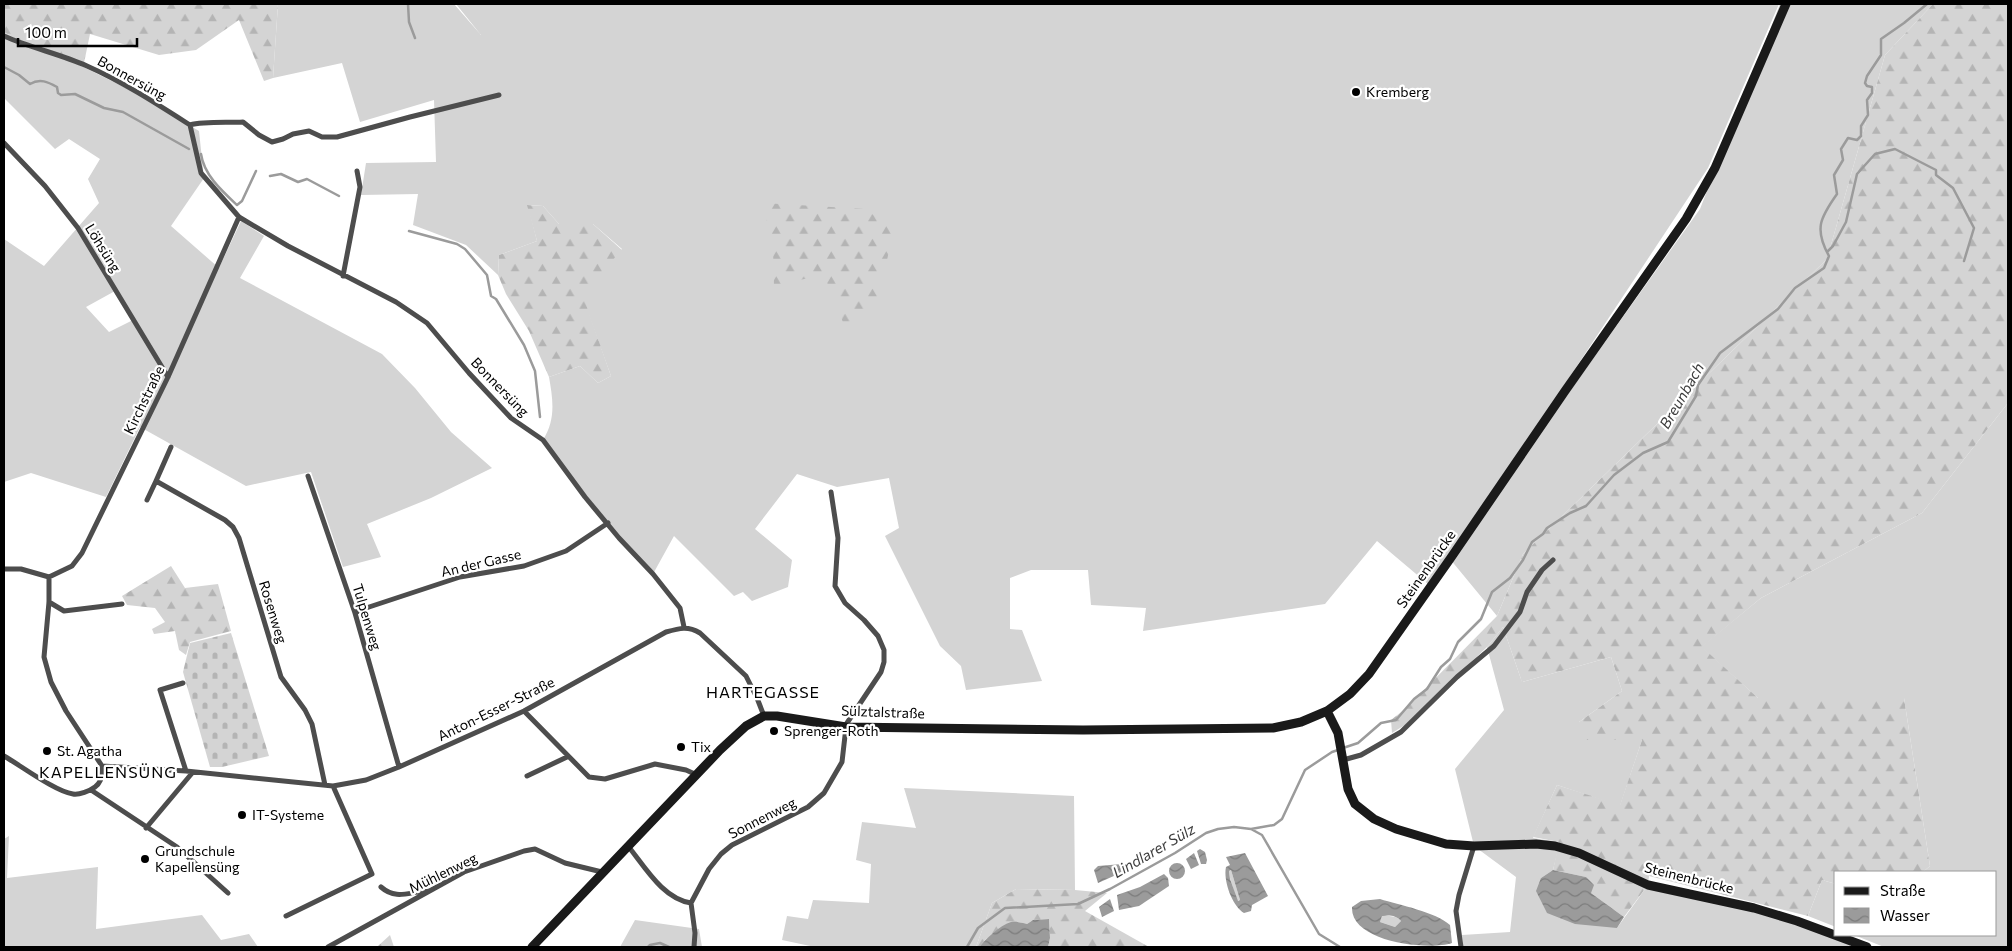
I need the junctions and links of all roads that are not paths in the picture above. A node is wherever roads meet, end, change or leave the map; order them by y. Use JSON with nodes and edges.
{"nodes":[{"id":1,"x":1786,"y":4,"type":"edge"},
{"id":2,"x":4,"y":36,"type":"edge"},
{"id":3,"x":499,"y":95,"type":"dead end"},
{"id":4,"x":190,"y":125,"type":"junction"},
{"id":5,"x":4,"y":143,"type":"edge"},
{"id":6,"x":357,"y":171,"type":"dead end"},
{"id":7,"x":239,"y":216,"type":"junction"},
{"id":8,"x":343,"y":276,"type":"junction"},
{"id":9,"x":168,"y":377,"type":"junction"},
{"id":10,"x":171,"y":448,"type":"dead end"},
{"id":11,"x":308,"y":476,"type":"dead end"},
{"id":12,"x":156,"y":481,"type":"junction"},
{"id":13,"x":831,"y":492,"type":"dead end"},
{"id":14,"x":146,"y":500,"type":"dead end"},
{"id":15,"x":608,"y":523,"type":"junction"},
{"id":16,"x":1553,"y":560,"type":"dead end"},
{"id":17,"x":4,"y":569,"type":"edge"},
{"id":18,"x":49,"y":577,"type":"junction"},
{"id":19,"x":49,"y":602,"type":"junction"},
{"id":20,"x":122,"y":604,"type":"dead end"},
{"id":21,"x":355,"y":614,"type":"junction"},
{"id":22,"x":684,"y":627,"type":"junction"},
{"id":23,"x":183,"y":683,"type":"dead end"},
{"id":24,"x":524,"y":711,"type":"junction"},
{"id":25,"x":1328,"y":711,"type":"junction"},
{"id":26,"x":764,"y":716,"type":"junction"},
{"id":27,"x":846,"y":726,"type":"junction"},
{"id":28,"x":4,"y":756,"type":"edge"},
{"id":29,"x":567,"y":756,"type":"junction"},
{"id":30,"x":1343,"y":757,"type":"junction"},
{"id":31,"x":102,"y":766,"type":"junction"},
{"id":32,"x":399,"y":767,"type":"junction"},
{"id":33,"x":186,"y":771,"type":"junction"},
{"id":34,"x":193,"y":772,"type":"junction"},
{"id":35,"x":698,"y":775,"type":"junction"},
{"id":36,"x":527,"y":776,"type":"dead end"},
{"id":37,"x":325,"y":784,"type":"junction"},
{"id":38,"x":333,"y":786,"type":"junction"},
{"id":39,"x":91,"y":790,"type":"junction"},
{"id":40,"x":146,"y":828,"type":"junction"},
{"id":41,"x":628,"y":846,"type":"junction"},
{"id":42,"x":1474,"y":846,"type":"junction"},
{"id":43,"x":602,"y":872,"type":"junction"},
{"id":44,"x":381,"y":887,"type":"dead end"},
{"id":45,"x":430,"y":891,"type":"junction"},
{"id":46,"x":228,"y":893,"type":"dead end"},
{"id":47,"x":691,"y":903,"type":"junction"},
{"id":48,"x":286,"y":916,"type":"dead end"},
{"id":49,"x":1834,"y":935,"type":"edge"},
{"id":50,"x":1838,"y":936,"type":"edge"},
{"id":51,"x":328,"y":947,"type":"edge"},
{"id":52,"x":532,"y":947,"type":"edge"},
{"id":53,"x":694,"y":947,"type":"edge"},
{"id":54,"x":1461,"y":947,"type":"edge"},
{"id":55,"x":1868,"y":947,"type":"edge"}],
"edges":[{"from":1,"to":25,"type":"main road","name":"Steinenbrücke"},
{"from":2,"to":4,"type":"street","name":"Bonnersüng"},
{"from":3,"to":4,"type":"street"},
{"from":4,"to":7,"type":"street","name":"Bonnersüng"},
{"from":5,"to":9,"type":"street","name":"Löhsüng"},
{"from":6,"to":8,"type":"street"},
{"from":7,"to":8,"type":"street","name":"Bonnersüng"},
{"from":7,"to":9,"type":"street","name":"Kirchstraße"},
{"from":8,"to":15,"type":"street","name":"Bonnersüng"},
{"from":9,"to":18,"type":"street","name":"Kirchstraße"},
{"from":10,"to":12,"type":"street"},
{"from":11,"to":21,"type":"street","name":"Tulpenweg"},
{"from":12,"to":14,"type":"street"},
{"from":12,"to":37,"type":"street","name":"Rosenweg"},
{"from":13,"to":27,"type":"street"},
{"from":15,"to":21,"type":"street","name":"An der Gasse"},
{"from":15,"to":22,"type":"street","name":"Bonnersüng"},
{"from":16,"to":30,"type":"street"},
{"from":17,"to":18,"type":"street"},
{"from":18,"to":19,"type":"street"},
{"from":19,"to":20,"type":"street"},
{"from":19,"to":31,"type":"street"},
{"from":21,"to":32,"type":"street","name":"Tulpenweg"},
{"from":22,"to":24,"type":"street","name":"Anton-Esser-Straße"},
{"from":22,"to":26,"type":"street"},
{"from":23,"to":33,"type":"street"},
{"from":24,"to":29,"type":"street"},
{"from":24,"to":32,"type":"street","name":"Anton-Esser-Straße"},
{"from":25,"to":27,"type":"main road","name":"Sülztalstraße"},
{"from":25,"to":30,"type":"main road","name":"Steinenbrücke"},
{"from":26,"to":27,"type":"main road","name":"Sülztalstraße"},
{"from":26,"to":35,"type":"main road"},
{"from":27,"to":47,"type":"street","name":"Sonnenweg"},
{"from":28,"to":39,"type":"street"},
{"from":29,"to":35,"type":"street"},
{"from":29,"to":36,"type":"street"},
{"from":30,"to":42,"type":"main road","name":"Steinenbrücke"},
{"from":31,"to":33,"type":"street","name":"Anton-Esser-Straße"},
{"from":31,"to":39,"type":"street"},
{"from":32,"to":38,"type":"street","name":"Anton-Esser-Straße"},
{"from":33,"to":34,"type":"street","name":"Anton-Esser-Straße"},
{"from":34,"to":37,"type":"street","name":"Anton-Esser-Straße"},
{"from":34,"to":40,"type":"street"},
{"from":35,"to":41,"type":"main road"},
{"from":37,"to":38,"type":"street","name":"Anton-Esser-Straße"},
{"from":38,"to":48,"type":"street"},
{"from":39,"to":40,"type":"street"},
{"from":40,"to":46,"type":"street"},
{"from":41,"to":43,"type":"main road"},
{"from":41,"to":47,"type":"street"},
{"from":42,"to":49,"type":"main road","name":"Steinenbrücke"},
{"from":42,"to":54,"type":"street"},
{"from":43,"to":45,"type":"street","name":"Mühlenweg"},
{"from":43,"to":52,"type":"main road"},
{"from":44,"to":45,"type":"street"},
{"from":45,"to":51,"type":"street","name":"Mühlenweg"},
{"from":47,"to":53,"type":"street"},
{"from":50,"to":55,"type":"main road","name":"Steinenbrücke"}]}
